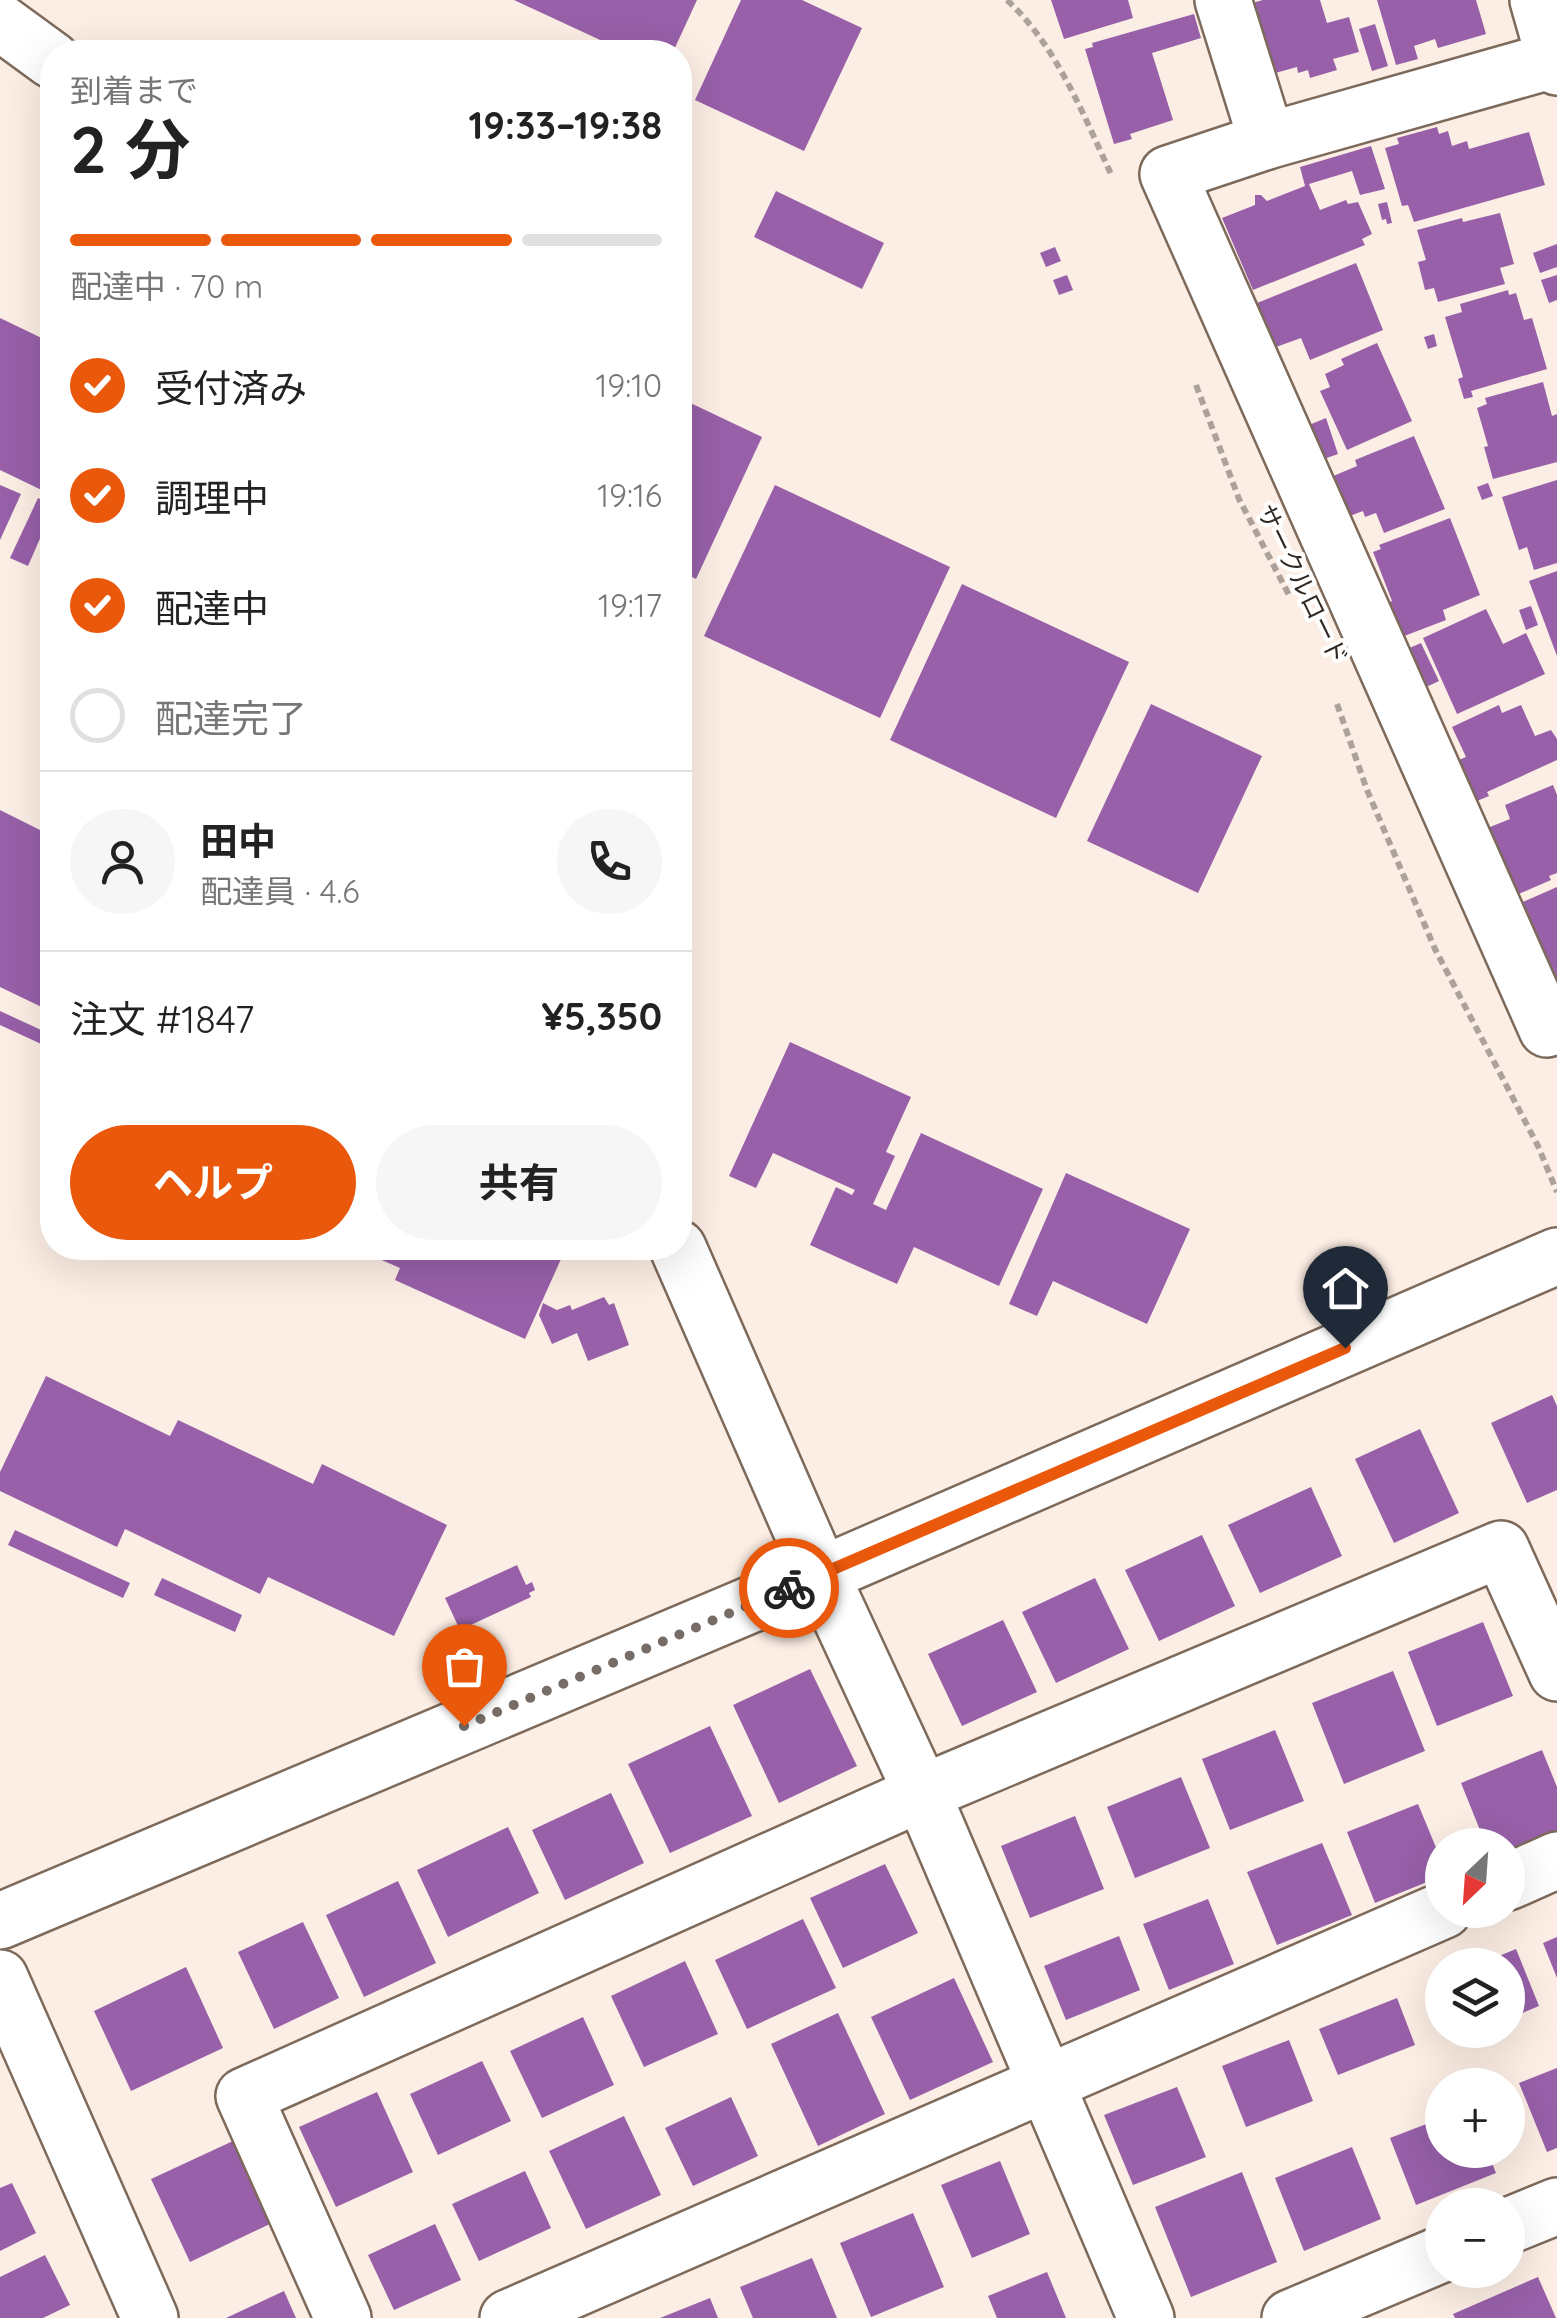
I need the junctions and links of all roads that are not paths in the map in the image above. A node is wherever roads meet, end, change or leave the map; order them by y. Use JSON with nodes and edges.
{"nodes":[{"id":1,"x":1223,"y":0,"type":"edge"},
{"id":2,"x":1538,"y":0,"type":"edge"},
{"id":3,"x":0,"y":22,"type":"edge"},
{"id":4,"x":40,"y":51,"type":"edge"},
{"id":5,"x":1556,"y":62,"type":"edge"},
{"id":6,"x":1267,"y":141,"type":"junction"},
{"id":7,"x":1557,"y":1024,"type":"edge"},
{"id":8,"x":1557,"y":1256,"type":"edge"},
{"id":9,"x":683,"y":1260,"type":"edge"},
{"id":10,"x":821,"y":1575,"type":"junction"},
{"id":11,"x":1557,"y":1674,"type":"edge"},
{"id":12,"x":922,"y":1793,"type":"junction"},
{"id":13,"x":1557,"y":1860,"type":"edge"},
{"id":14,"x":1525,"y":1874,"type":"edge"},
{"id":15,"x":1425,"y":1918,"type":"edge"},
{"id":16,"x":0,"y":1921,"type":"edge"},
{"id":17,"x":0,"y":1978,"type":"edge"},
{"id":18,"x":1047,"y":2085,"type":"junction"},
{"id":19,"x":1557,"y":2206,"type":"edge"},
{"id":20,"x":1525,"y":2219,"type":"edge"},
{"id":21,"x":1425,"y":2261,"type":"edge"},
{"id":22,"x":150,"y":2318,"type":"edge"},
{"id":23,"x":343,"y":2318,"type":"edge"},
{"id":24,"x":508,"y":2318,"type":"edge"},
{"id":25,"x":1146,"y":2318,"type":"edge"},
{"id":26,"x":1290,"y":2318,"type":"edge"}],
"edges":[{"from":1,"to":6,"type":"street"},
{"from":2,"to":5,"type":"street"},
{"from":3,"to":4,"type":"street"},
{"from":5,"to":6,"type":"street"},
{"from":6,"to":7,"type":"street"},
{"from":8,"to":10,"type":"street"},
{"from":9,"to":10,"type":"street"},
{"from":10,"to":12,"type":"street"},
{"from":10,"to":16,"type":"street"},
{"from":11,"to":12,"type":"street"},
{"from":12,"to":18,"type":"street"},
{"from":12,"to":23,"type":"street"},
{"from":13,"to":14,"type":"street"},
{"from":15,"to":18,"type":"street"},
{"from":17,"to":22,"type":"street"},
{"from":18,"to":24,"type":"street"},
{"from":18,"to":25,"type":"street"},
{"from":19,"to":20,"type":"street"},
{"from":21,"to":26,"type":"street"}]}
